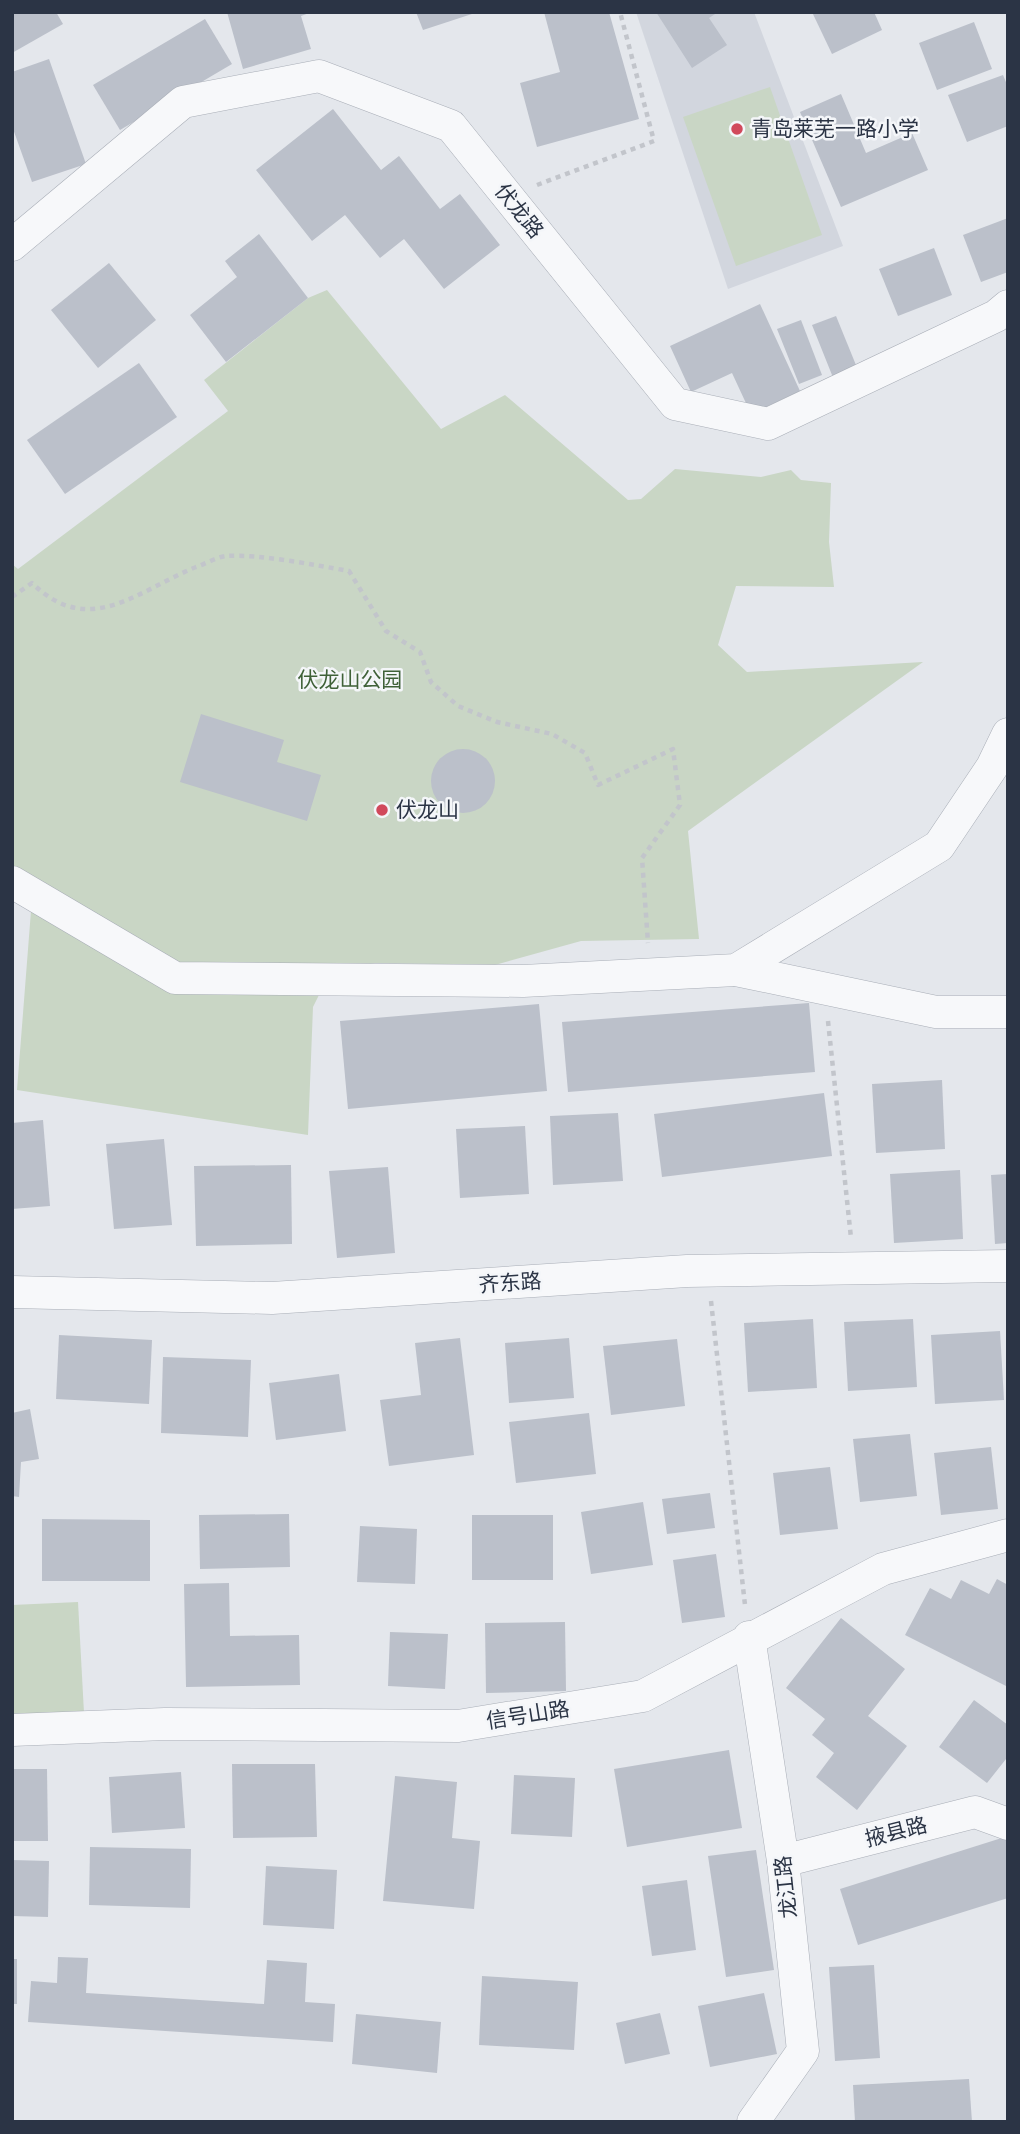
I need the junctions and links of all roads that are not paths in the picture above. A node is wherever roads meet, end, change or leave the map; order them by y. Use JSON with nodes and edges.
{"nodes":[{"id":1,"x":13,"y":250,"type":"edge"},
{"id":2,"x":1004,"y":316,"type":"edge"},
{"id":3,"x":1008,"y":734,"type":"edge"},
{"id":4,"x":12,"y":882,"type":"edge"},
{"id":5,"x":736,"y":970,"type":"junction"},
{"id":6,"x":1008,"y":1012,"type":"edge"},
{"id":7,"x":1008,"y":1266,"type":"edge"},
{"id":8,"x":12,"y":1292,"type":"edge"},
{"id":9,"x":1008,"y":1535,"type":"edge"},
{"id":10,"x":749,"y":1637,"type":"junction"},
{"id":11,"x":12,"y":1730,"type":"edge"},
{"id":12,"x":1008,"y":1824,"type":"edge"},
{"id":13,"x":783,"y":1861,"type":"junction"},
{"id":14,"x":753,"y":2122,"type":"edge"}],
"edges":[{"from":1,"to":2,"type":"street","name":"伏龙路"},
{"from":3,"to":5,"type":"street"},
{"from":4,"to":5,"type":"street"},
{"from":5,"to":6,"type":"street"},
{"from":7,"to":8,"type":"street","name":"齐东路"},
{"from":9,"to":10,"type":"street","name":"信号山路"},
{"from":10,"to":11,"type":"street","name":"信号山路"},
{"from":10,"to":13,"type":"street","name":"龙江路"},
{"from":12,"to":13,"type":"street","name":"掖县路"},
{"from":13,"to":14,"type":"street","name":"龙江路"}]}
